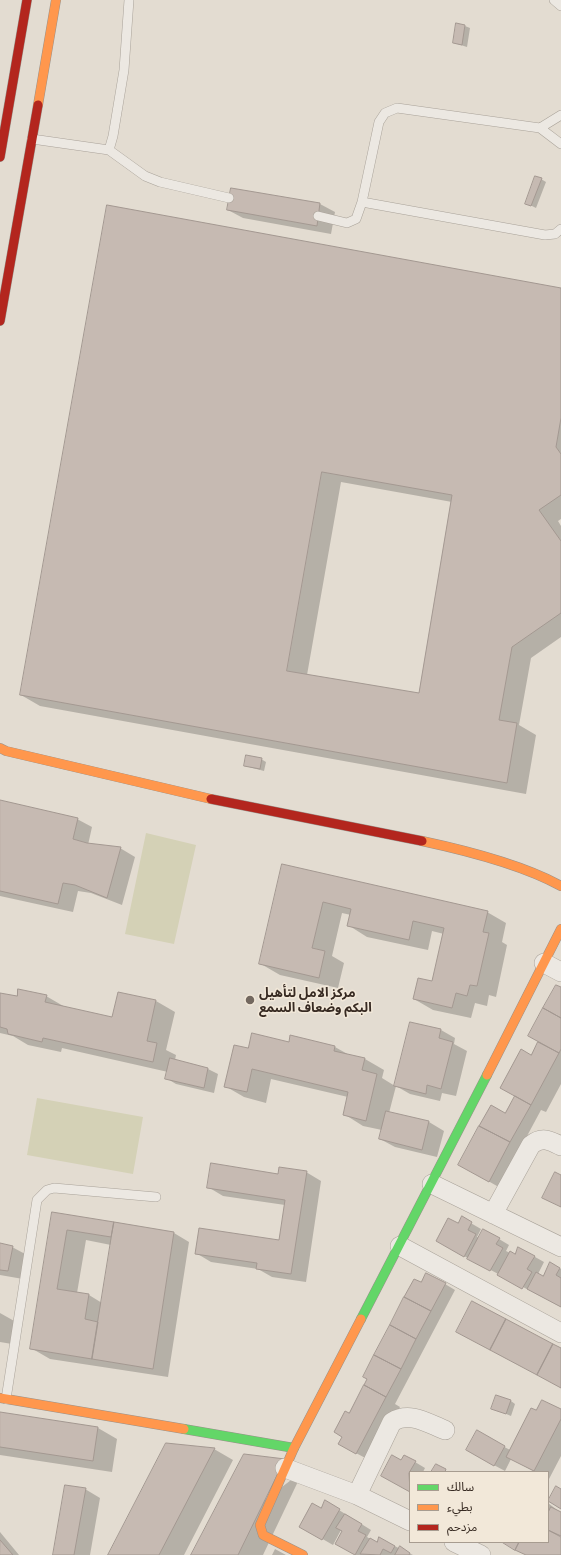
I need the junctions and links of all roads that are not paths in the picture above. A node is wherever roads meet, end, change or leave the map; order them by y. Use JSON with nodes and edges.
{"nodes":[{"id":1,"x":27,"y":0,"type":"edge"},
{"id":2,"x":56,"y":0,"type":"edge"},
{"id":3,"x":129,"y":0,"type":"edge"},
{"id":4,"x":554,"y":0,"type":"edge"},
{"id":5,"x":561,"y":6,"type":"edge"},
{"id":6,"x":561,"y":115,"type":"edge"},
{"id":7,"x":540,"y":128,"type":"junction"},
{"id":8,"x":32,"y":139,"type":"junction"},
{"id":9,"x":561,"y":144,"type":"edge"},
{"id":10,"x":109,"y":150,"type":"junction"},
{"id":11,"x":0,"y":157,"type":"edge"},
{"id":12,"x":229,"y":198,"type":"dead end"},
{"id":13,"x":362,"y":202,"type":"junction"},
{"id":14,"x":318,"y":216,"type":"dead end"},
{"id":15,"x":561,"y":229,"type":"edge"},
{"id":16,"x":0,"y":321,"type":"edge"},
{"id":17,"x":2,"y":750,"type":"edge"},
{"id":18,"x":561,"y":886,"type":"edge"},
{"id":19,"x":561,"y":929,"type":"edge"},
{"id":20,"x":544,"y":963,"type":"junction"},
{"id":21,"x":561,"y":972,"type":"edge"},
{"id":22,"x":561,"y":1146,"type":"edge"},
{"id":23,"x":432,"y":1184,"type":"junction"},
{"id":24,"x":156,"y":1197,"type":"dead end"},
{"id":25,"x":493,"y":1214,"type":"junction"},
{"id":26,"x":400,"y":1246,"type":"junction"},
{"id":27,"x":561,"y":1247,"type":"edge"},
{"id":28,"x":561,"y":1333,"type":"edge"},
{"id":29,"x":3,"y":1398,"type":"edge"},
{"id":30,"x":445,"y":1430,"type":"dead end"},
{"id":31,"x":294,"y":1448,"type":"junction"},
{"id":32,"x":285,"y":1468,"type":"junction"},
{"id":33,"x":357,"y":1495,"type":"junction"},
{"id":34,"x":409,"y":1521,"type":"edge"},
{"id":35,"x":456,"y":1543,"type":"edge"},
{"id":36,"x":303,"y":1555,"type":"edge"},
{"id":37,"x":481,"y":1555,"type":"edge"}],
"edges":[{"from":1,"to":11,"type":"main road"},
{"from":2,"to":8,"type":"main road"},
{"from":3,"to":10,"type":"lane"},
{"from":4,"to":5,"type":"lane"},
{"from":6,"to":7,"type":"lane"},
{"from":7,"to":9,"type":"lane"},
{"from":7,"to":13,"type":"lane"},
{"from":8,"to":10,"type":"lane"},
{"from":8,"to":16,"type":"main road"},
{"from":10,"to":12,"type":"lane"},
{"from":13,"to":14,"type":"lane"},
{"from":13,"to":15,"type":"lane"},
{"from":17,"to":18,"type":"main road"},
{"from":19,"to":20,"type":"main road"},
{"from":20,"to":21,"type":"street"},
{"from":20,"to":23,"type":"main road"},
{"from":22,"to":25,"type":"street"},
{"from":23,"to":25,"type":"street"},
{"from":23,"to":26,"type":"main road"},
{"from":24,"to":29,"type":"lane"},
{"from":25,"to":27,"type":"street"},
{"from":26,"to":28,"type":"street"},
{"from":26,"to":31,"type":"main road"},
{"from":29,"to":31,"type":"main road"},
{"from":30,"to":33,"type":"street"},
{"from":31,"to":32,"type":"main road"},
{"from":32,"to":33,"type":"street"},
{"from":32,"to":36,"type":"main road"},
{"from":33,"to":34,"type":"street"},
{"from":35,"to":37,"type":"street"}]}
